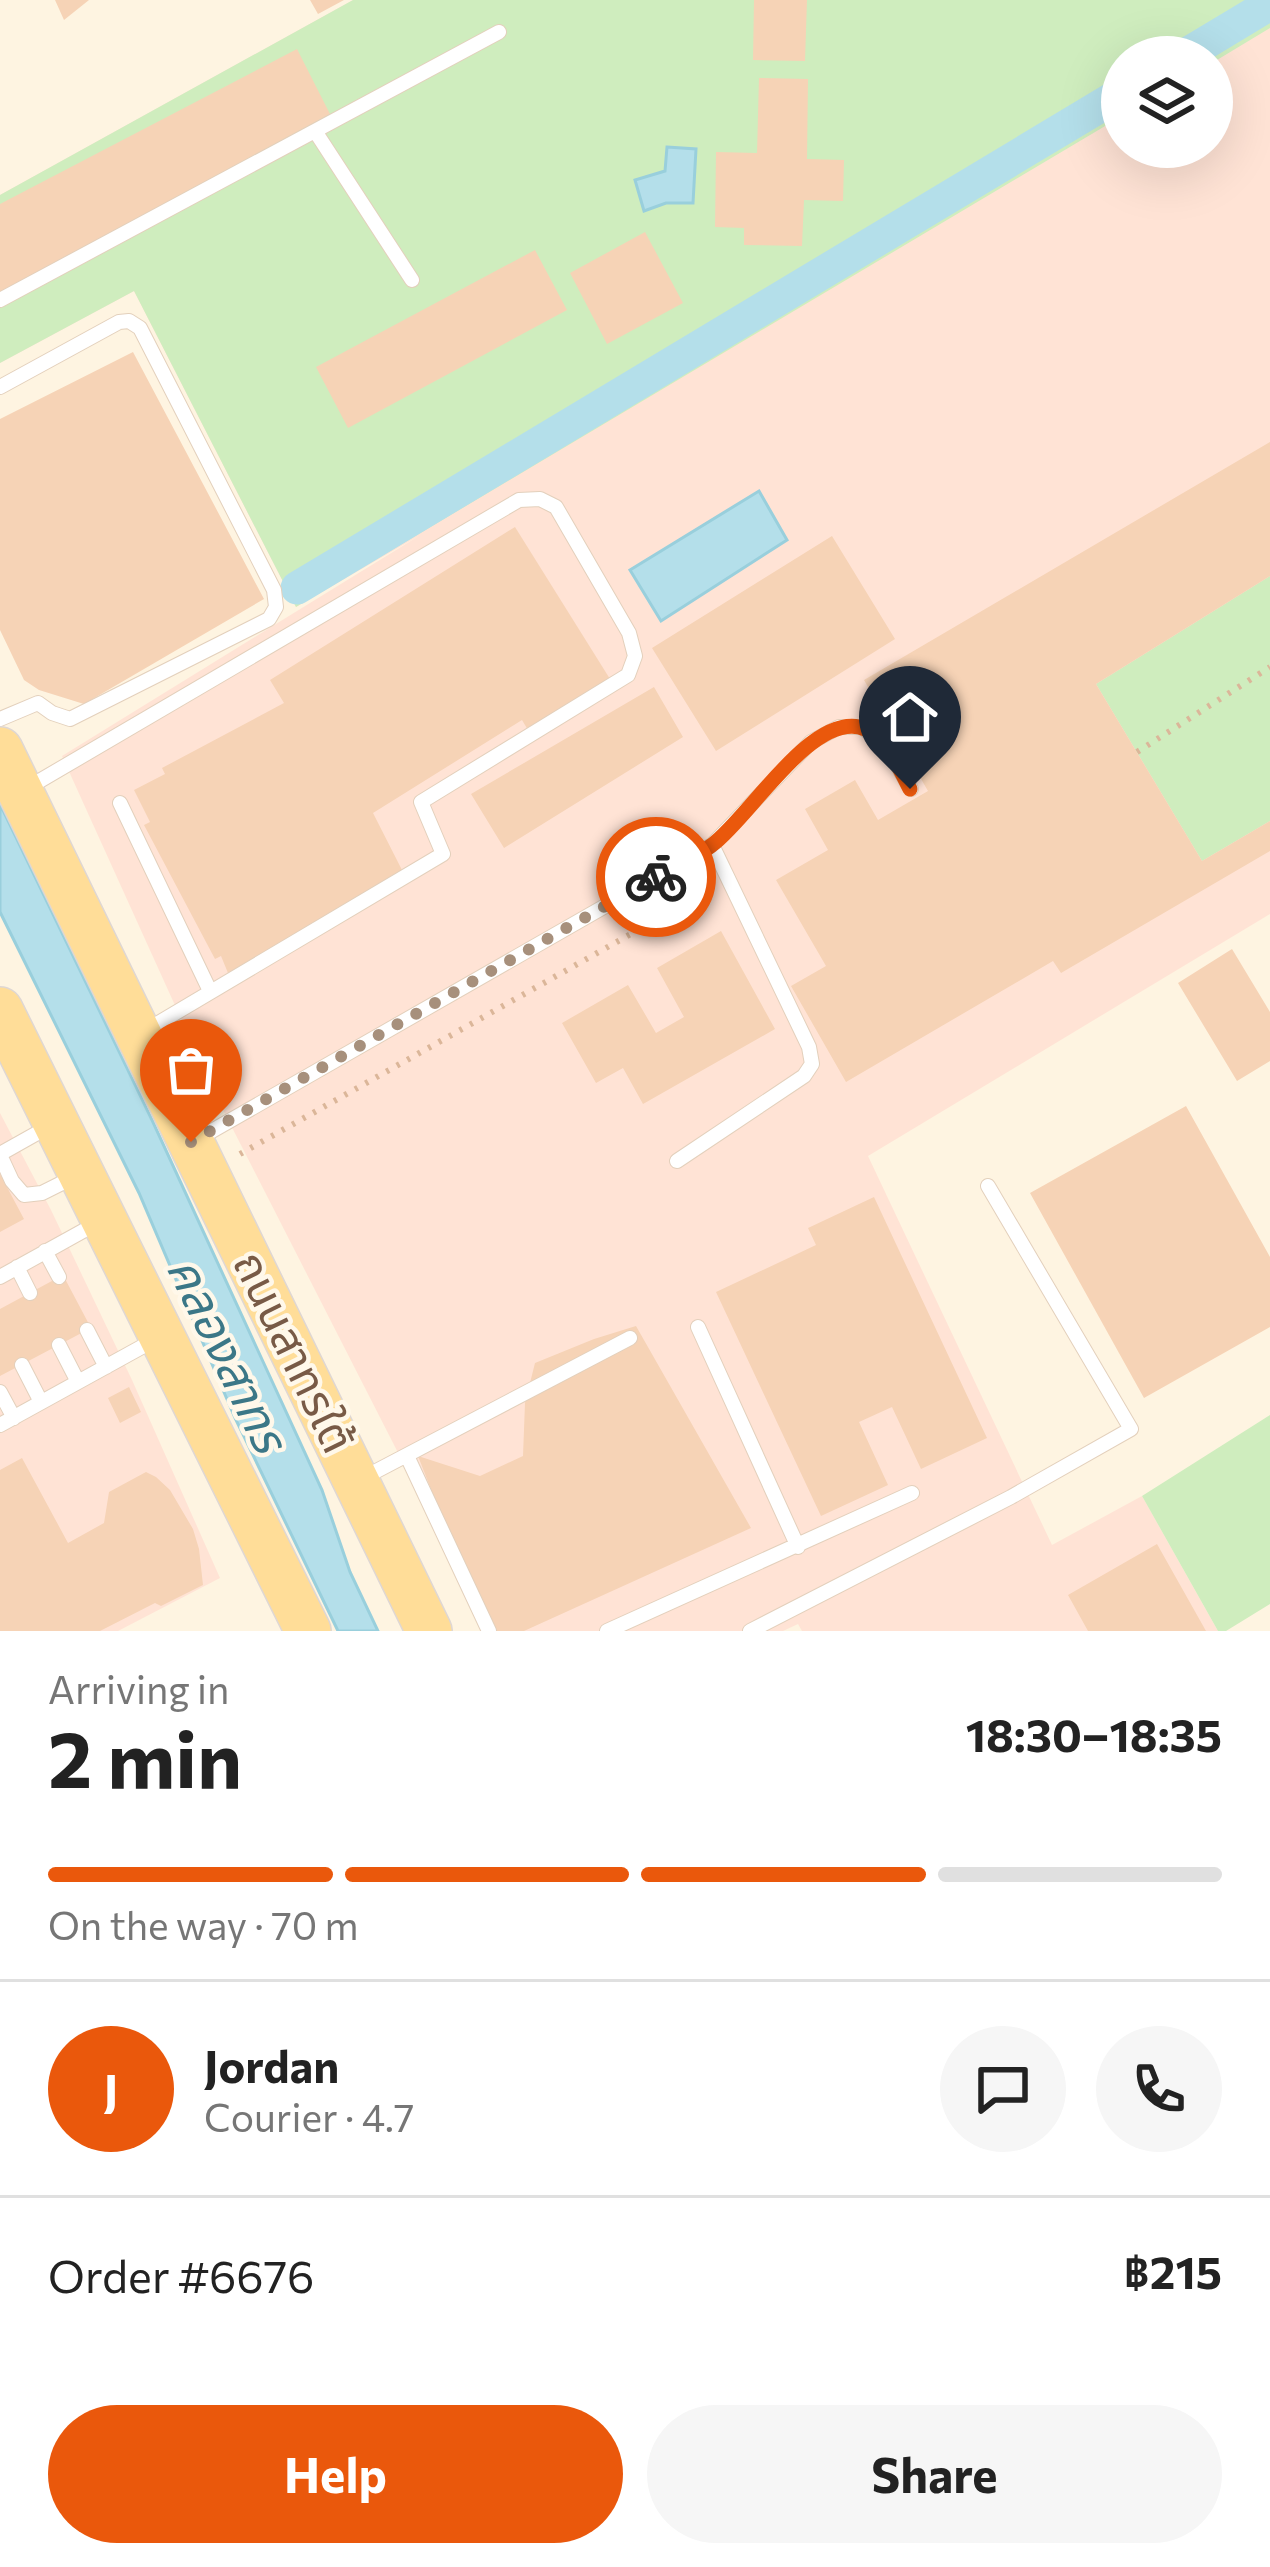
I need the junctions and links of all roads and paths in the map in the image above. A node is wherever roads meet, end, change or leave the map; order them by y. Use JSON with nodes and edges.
{"nodes":[{"id":1,"x":499,"y":32,"type":"dead end"},
{"id":2,"x":315,"y":130,"type":"junction"},
{"id":3,"x":412,"y":280,"type":"dead end"},
{"id":4,"x":0,"y":300,"type":"edge"},
{"id":5,"x":0,"y":387,"type":"edge"},
{"id":6,"x":1270,"y":668,"type":"edge"},
{"id":7,"x":0,"y":719,"type":"edge"},
{"id":8,"x":0,"y":750,"type":"edge"},
{"id":9,"x":1138,"y":752,"type":"dead end"},
{"id":10,"x":910,"y":789,"type":"dead end"},
{"id":11,"x":20,"y":793,"type":"junction"},
{"id":12,"x":120,"y":803,"type":"dead end"},
{"id":13,"x":712,"y":845,"type":"junction"},
{"id":14,"x":728,"y":879,"type":"junction"},
{"id":15,"x":210,"y":991,"type":"junction"},
{"id":16,"x":0,"y":1010,"type":"edge"},
{"id":17,"x":139,"y":1036,"type":"junction"},
{"id":18,"x":56,"y":1123,"type":"junction"},
{"id":19,"x":0,"y":1155,"type":"edge"},
{"id":20,"x":199,"y":1158,"type":"junction"},
{"id":21,"x":677,"y":1161,"type":"dead end"},
{"id":22,"x":81,"y":1174,"type":"junction"},
{"id":23,"x":988,"y":1186,"type":"dead end"},
{"id":24,"x":104,"y":1219,"type":"junction"},
{"id":25,"x":46,"y":1251,"type":"junction"},
{"id":26,"x":17,"y":1267,"type":"junction"},
{"id":27,"x":0,"y":1276,"type":"edge"},
{"id":28,"x":59,"y":1277,"type":"dead end"},
{"id":29,"x":30,"y":1293,"type":"dead end"},
{"id":30,"x":698,"y":1327,"type":"dead end"},
{"id":31,"x":87,"y":1330,"type":"dead end"},
{"id":32,"x":162,"y":1336,"type":"junction"},
{"id":33,"x":630,"y":1338,"type":"dead end"},
{"id":34,"x":59,"y":1345,"type":"dead end"},
{"id":35,"x":22,"y":1365,"type":"dead end"},
{"id":36,"x":106,"y":1367,"type":"junction"},
{"id":37,"x":78,"y":1382,"type":"junction"},
{"id":38,"x":0,"y":1391,"type":"edge"},
{"id":39,"x":41,"y":1402,"type":"junction"},
{"id":40,"x":7,"y":1421,"type":"edge"},
{"id":41,"x":406,"y":1456,"type":"junction"},
{"id":42,"x":357,"y":1481,"type":"junction"},
{"id":43,"x":912,"y":1493,"type":"dead end"},
{"id":44,"x":798,"y":1547,"type":"junction"},
{"id":45,"x":308,"y":1631,"type":"edge"},
{"id":46,"x":429,"y":1631,"type":"edge"},
{"id":47,"x":489,"y":1631,"type":"edge"},
{"id":48,"x":607,"y":1631,"type":"edge"},
{"id":49,"x":750,"y":1631,"type":"edge"}],
"edges":[{"from":1,"to":2,"type":"lane"},
{"from":2,"to":3,"type":"lane"},
{"from":2,"to":4,"type":"lane"},
{"from":5,"to":7,"type":"lane"},
{"from":6,"to":9,"type":"path"},
{"from":8,"to":11,"type":"main road","name":"ถนนสาทรใต้"},
{"from":10,"to":13,"type":"lane"},
{"from":11,"to":15,"type":"lane"},
{"from":11,"to":17,"type":"main road","name":"ถนนสาทรใต้"},
{"from":12,"to":15,"type":"lane"},
{"from":13,"to":14,"type":"lane"},
{"from":13,"to":20,"type":"lane"},
{"from":14,"to":20,"type":"path"},
{"from":14,"to":21,"type":"lane"},
{"from":15,"to":17,"type":"lane"},
{"from":16,"to":18,"type":"main road"},
{"from":17,"to":20,"type":"main road","name":"ถนนสาทรใต้"},
{"from":18,"to":19,"type":"lane"},
{"from":18,"to":22,"type":"main road"},
{"from":19,"to":22,"type":"lane"},
{"from":20,"to":42,"type":"main road","name":"ถนนสาทรใต้"},
{"from":22,"to":24,"type":"main road"},
{"from":23,"to":49,"type":"lane"},
{"from":24,"to":25,"type":"lane"},
{"from":24,"to":32,"type":"main road"},
{"from":25,"to":26,"type":"lane"},
{"from":25,"to":28,"type":"lane"},
{"from":26,"to":27,"type":"lane"},
{"from":26,"to":29,"type":"lane"},
{"from":30,"to":44,"type":"lane"},
{"from":31,"to":36,"type":"lane"},
{"from":32,"to":36,"type":"lane"},
{"from":32,"to":45,"type":"main road"},
{"from":33,"to":41,"type":"lane"},
{"from":34,"to":37,"type":"lane"},
{"from":35,"to":39,"type":"lane"},
{"from":36,"to":37,"type":"lane"},
{"from":37,"to":39,"type":"lane"},
{"from":38,"to":40,"type":"lane"},
{"from":39,"to":40,"type":"lane"},
{"from":41,"to":42,"type":"lane"},
{"from":41,"to":47,"type":"lane"},
{"from":42,"to":46,"type":"main road","name":"ถนนสาทรใต้"},
{"from":43,"to":44,"type":"lane"},
{"from":44,"to":48,"type":"lane"}]}
